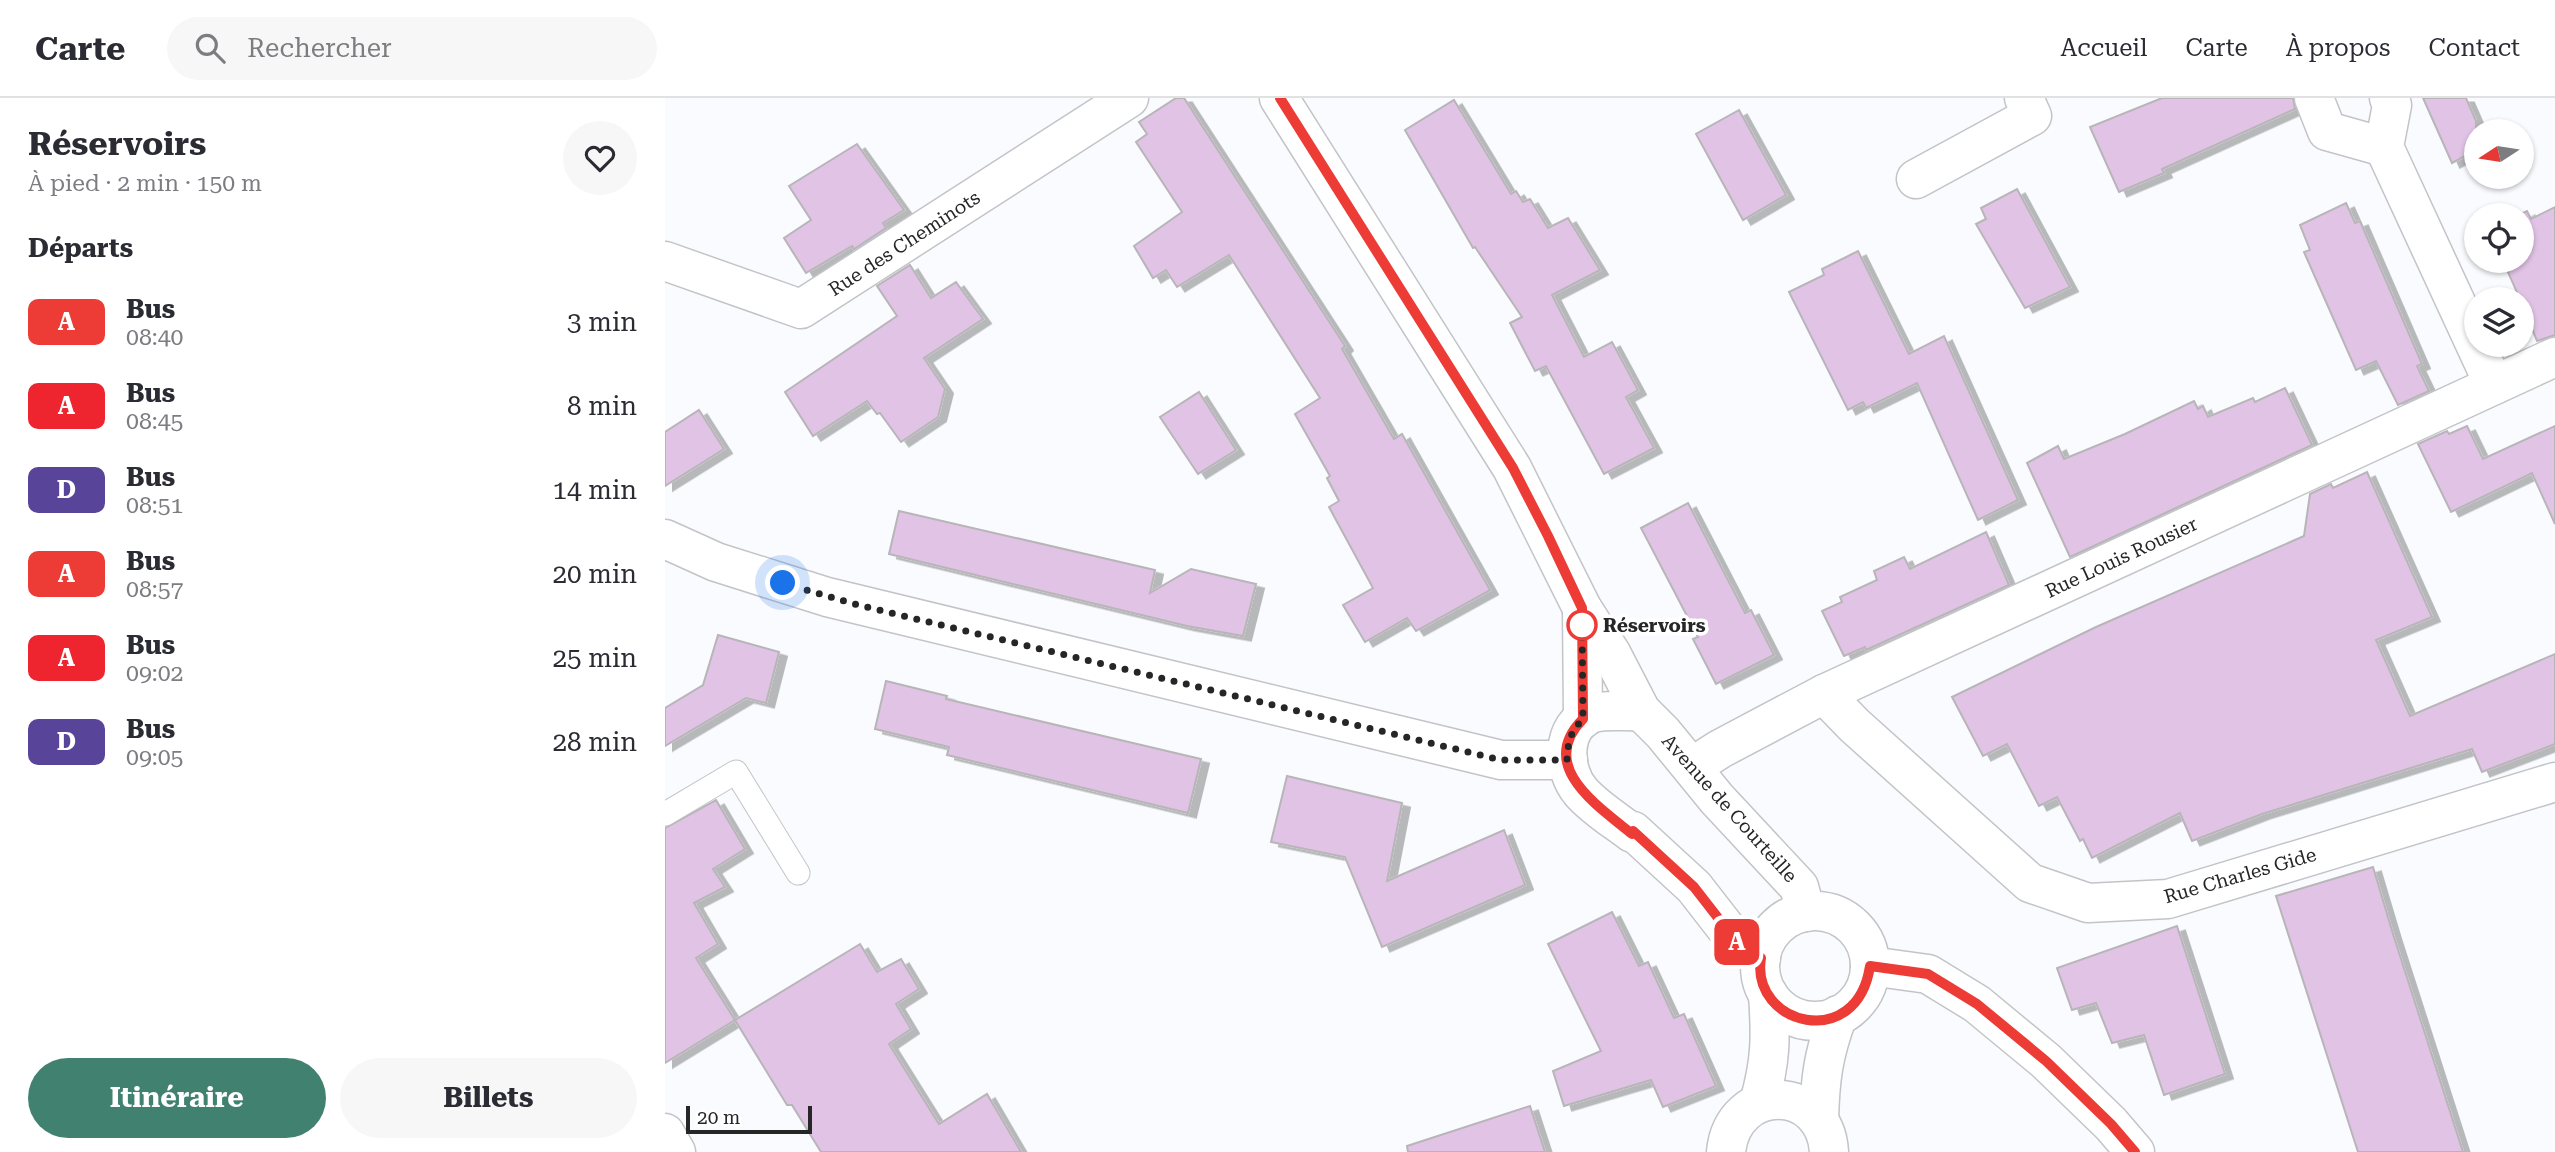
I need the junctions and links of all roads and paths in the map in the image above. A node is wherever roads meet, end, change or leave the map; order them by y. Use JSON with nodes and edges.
{"nodes":[{"id":1,"x":1129,"y":98,"type":"edge"},
{"id":2,"x":1279,"y":98,"type":"edge"},
{"id":3,"x":2024,"y":98,"type":"edge"},
{"id":4,"x":2314,"y":98,"type":"edge"},
{"id":5,"x":2389,"y":98,"type":"edge"},
{"id":6,"x":2384,"y":147,"type":"junction"},
{"id":7,"x":1916,"y":179,"type":"dead end"},
{"id":8,"x":665,"y":261,"type":"edge"},
{"id":9,"x":2555,"y":357,"type":"edge"},
{"id":10,"x":2494,"y":385,"type":"junction"},
{"id":11,"x":665,"y":539,"type":"edge"},
{"id":12,"x":1582,"y":608,"type":"junction"},
{"id":13,"x":1824,"y":694,"type":"junction"},
{"id":14,"x":1641,"y":711,"type":"junction"},
{"id":15,"x":1583,"y":719,"type":"junction"},
{"id":16,"x":1567,"y":760,"type":"junction"},
{"id":17,"x":1692,"y":767,"type":"junction"},
{"id":18,"x":2555,"y":782,"type":"edge"},
{"id":19,"x":665,"y":814,"type":"edge"},
{"id":20,"x":797,"y":873,"type":"dead end"},
{"id":21,"x":1806,"y":912,"type":"junction"},
{"id":22,"x":1870,"y":966,"type":"junction"},
{"id":23,"x":1764,"y":976,"type":"junction"},
{"id":24,"x":1838,"y":1015,"type":"junction"},
{"id":25,"x":1759,"y":1103,"type":"junction"},
{"id":26,"x":665,"y":1133,"type":"edge"},
{"id":27,"x":1824,"y":1137,"type":"edge"},
{"id":28,"x":676,"y":1152,"type":"edge"},
{"id":29,"x":1723,"y":1152,"type":"edge"},
{"id":30,"x":2135,"y":1152,"type":"edge"}],
"edges":[{"from":1,"to":8,"type":"street","name":"Rue des Cheminots"},
{"from":2,"to":12,"type":"street","name":"Avenue de Courteille"},
{"from":3,"to":7,"type":"street"},
{"from":4,"to":6,"type":"street"},
{"from":5,"to":6,"type":"street"},
{"from":6,"to":10,"type":"street"},
{"from":9,"to":10,"type":"street","name":"Rue Louis Rousier"},
{"from":10,"to":13,"type":"street","name":"Rue Louis Rousier"},
{"from":11,"to":16,"type":"street"},
{"from":12,"to":14,"type":"street","name":"Avenue de Courteille"},
{"from":12,"to":15,"type":"street","name":"Avenue de Courteille"},
{"from":13,"to":17,"type":"street","name":"Rue Louis Rousier"},
{"from":13,"to":18,"type":"street","name":"Rue Charles Gide"},
{"from":14,"to":15,"type":"street"},
{"from":14,"to":17,"type":"street","name":"Avenue de Courteille"},
{"from":15,"to":16,"type":"street","name":"Avenue de Courteille"},
{"from":16,"to":23,"type":"street"},
{"from":17,"to":21,"type":"street","name":"Avenue de Courteille"},
{"from":19,"to":20,"type":"lane"},
{"from":21,"to":22,"type":"street"},
{"from":21,"to":23,"type":"street"},
{"from":22,"to":24,"type":"street"},
{"from":22,"to":30,"type":"street"},
{"from":23,"to":24,"type":"street"},
{"from":23,"to":25,"type":"street"},
{"from":24,"to":27,"type":"street"},
{"from":25,"to":27,"type":"street"},
{"from":25,"to":29,"type":"street"},
{"from":26,"to":28,"type":"street"}]}
